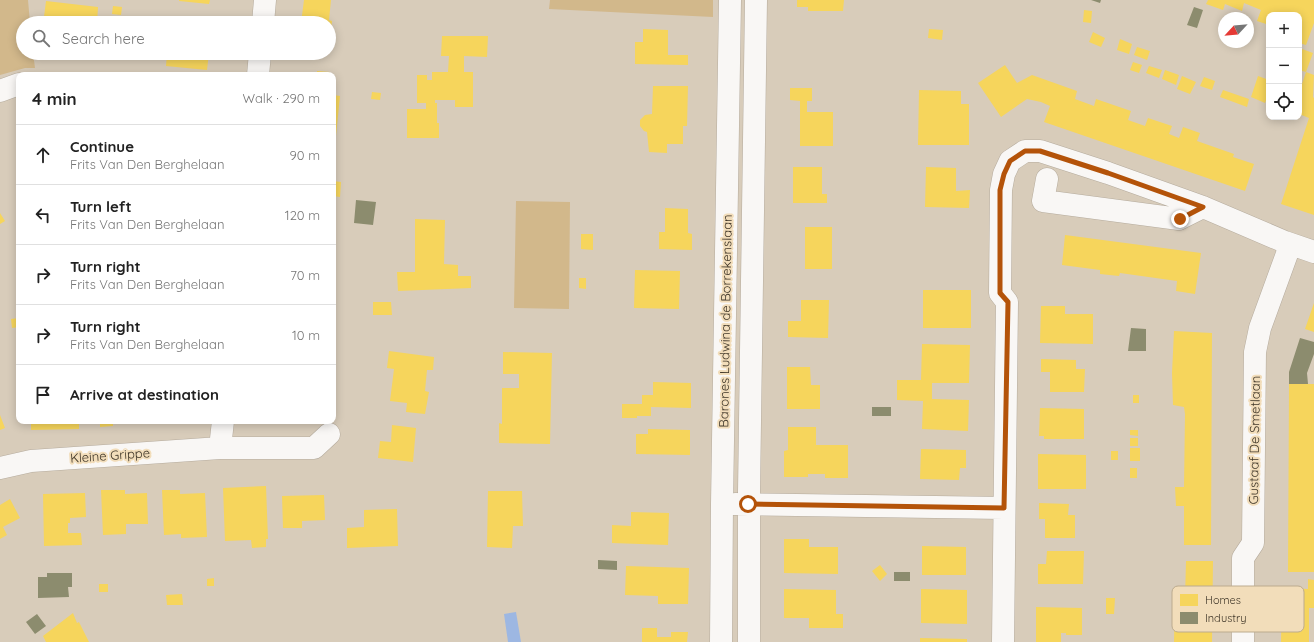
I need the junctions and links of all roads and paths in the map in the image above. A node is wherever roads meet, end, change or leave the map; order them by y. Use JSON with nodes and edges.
{"nodes":[{"id":1,"x":265,"y":0,"type":"edge"},
{"id":2,"x":730,"y":0,"type":"edge"},
{"id":3,"x":756,"y":0,"type":"edge"},
{"id":4,"x":264,"y":16,"type":"edge"},
{"id":5,"x":259,"y":60,"type":"edge"},
{"id":6,"x":258,"y":72,"type":"edge"},
{"id":7,"x":16,"y":85,"type":"edge"},
{"id":8,"x":0,"y":91,"type":"edge"},
{"id":9,"x":1047,"y":179,"type":"dead end"},
{"id":10,"x":1203,"y":207,"type":"junction"},
{"id":11,"x":1285,"y":242,"type":"junction"},
{"id":12,"x":1314,"y":252,"type":"edge"},
{"id":13,"x":223,"y":424,"type":"edge"},
{"id":14,"x":329,"y":434,"type":"dead end"},
{"id":15,"x":220,"y":448,"type":"junction"},
{"id":16,"x":0,"y":468,"type":"edge"},
{"id":17,"x":722,"y":504,"type":"junction"},
{"id":18,"x":748,"y":504,"type":"junction"},
{"id":19,"x":1004,"y":508,"type":"junction"},
{"id":20,"x":1243,"y":586,"type":"edge"},
{"id":21,"x":721,"y":642,"type":"edge"},
{"id":22,"x":749,"y":642,"type":"edge"},
{"id":23,"x":1003,"y":642,"type":"edge"}],
"edges":[{"from":1,"to":4,"type":"street"},
{"from":2,"to":17,"type":"street","name":"Barones Ludwina de Borrekenslaan"},
{"from":3,"to":18,"type":"street","name":"Barones Ludwina de Borrekenslaan"},
{"from":5,"to":6,"type":"street"},
{"from":7,"to":8,"type":"street"},
{"from":9,"to":10,"type":"street"},
{"from":10,"to":11,"type":"street"},
{"from":10,"to":19,"type":"street"},
{"from":11,"to":12,"type":"street"},
{"from":11,"to":20,"type":"street","name":"Gustaaf De Smetlaan"},
{"from":13,"to":15,"type":"street"},
{"from":14,"to":15,"type":"street","name":"Kleine Grippe"},
{"from":15,"to":16,"type":"street","name":"Kleine Grippe"},
{"from":17,"to":18,"type":"street"},
{"from":17,"to":21,"type":"street","name":"Barones Ludwina de Borrekenslaan"},
{"from":18,"to":19,"type":"street"},
{"from":18,"to":22,"type":"street","name":"Barones Ludwina de Borrekenslaan"},
{"from":19,"to":23,"type":"street"}]}
